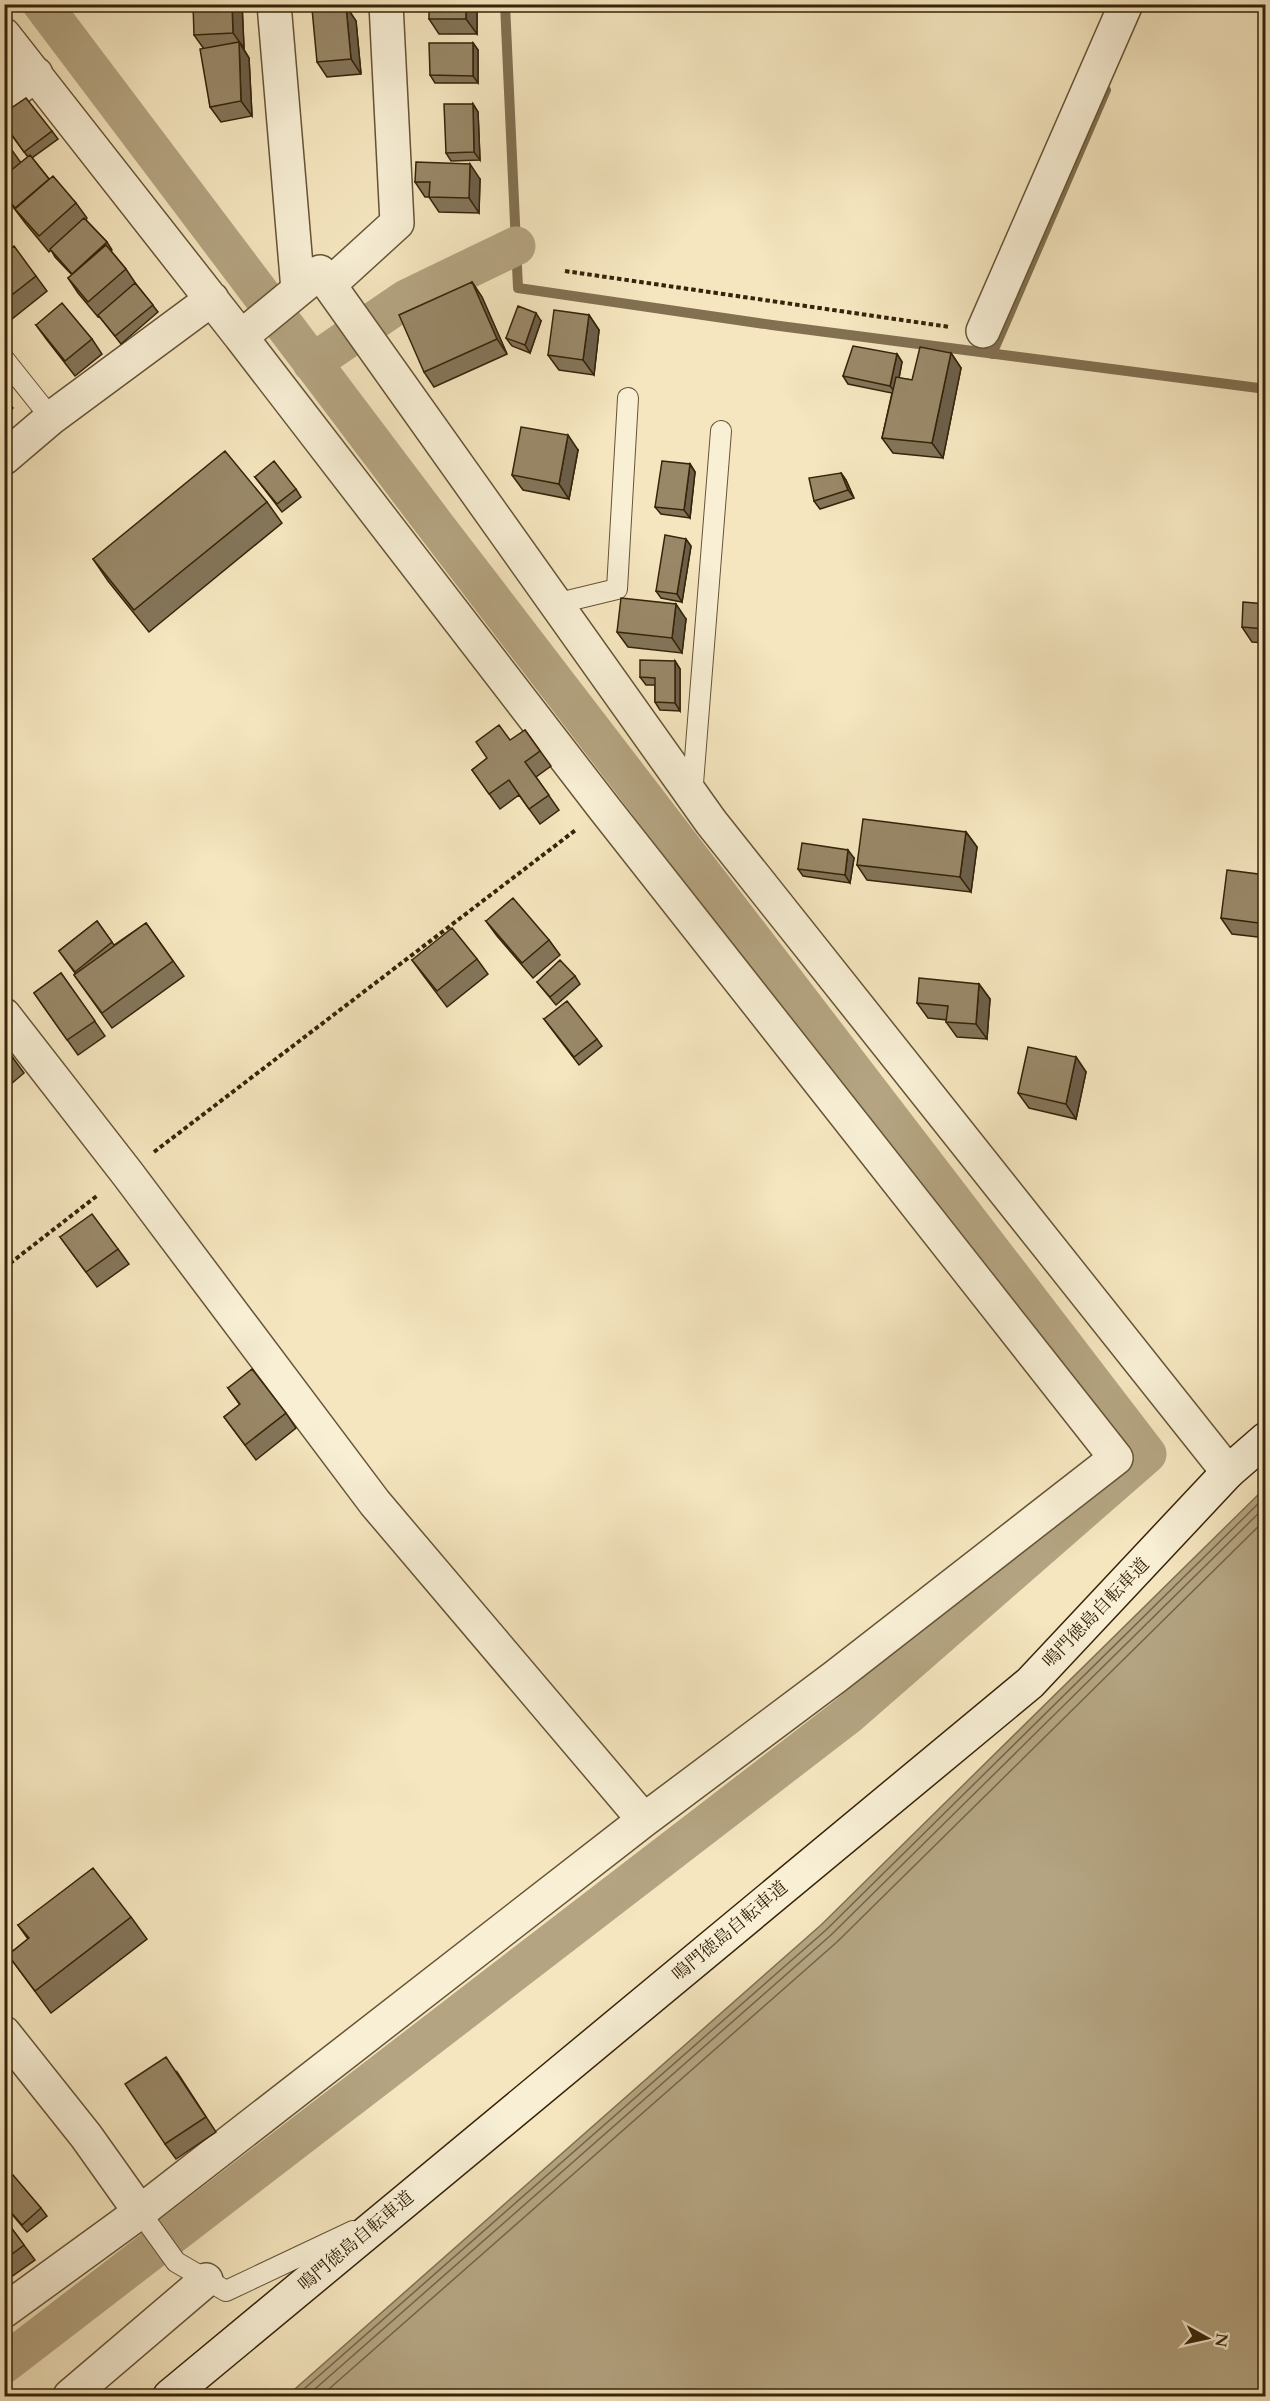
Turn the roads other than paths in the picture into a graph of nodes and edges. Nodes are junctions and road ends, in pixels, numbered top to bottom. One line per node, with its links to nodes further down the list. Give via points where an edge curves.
1 (274, 4): 7 (street)
2 (386, 4): 7 (street, via 397,223)
3 (1126, 4): 9 (street)
4 (4, 35): 5 (street)
5 (36, 74): 6 (street); 8 (street)
6 (4, 99)
7 (313, 288): 10 (street); 16 (street)
8 (212, 299): 10 (street); 13 (street)
9 (983, 331)
10 (241, 337): 21 (street, via 604,808 1116,1458)
11 (4, 359): 13 (lane)
12 (628, 398): 16 (lane, via 617,589)
13 (51, 418): 15 (street)
14 (721, 431): 17 (lane)
15 (4, 458)
16 (555, 604): 17 (street)
17 (692, 796): 20 (street)
18 (4, 1015): 21 (street, via 375,1503)
19 (1266, 1439): 20 (street, 鳴門徳島自転車道)
20 (1228, 1472): 24 (street, 鳴門徳島自転車道, via 1030,1683)
21 (644, 1820): 23 (street)
22 (4, 2033): 23 (street)
23 (140, 2212): 25 (lane, via 176,2262); 26 (street)
24 (386, 2216): 25 (lane, via 226,2291); 28 (street, 鳴門徳島自転車道)
25 (206, 2280): 27 (street)
26 (4, 2312)
27 (70, 2397)
28 (170, 2397)

